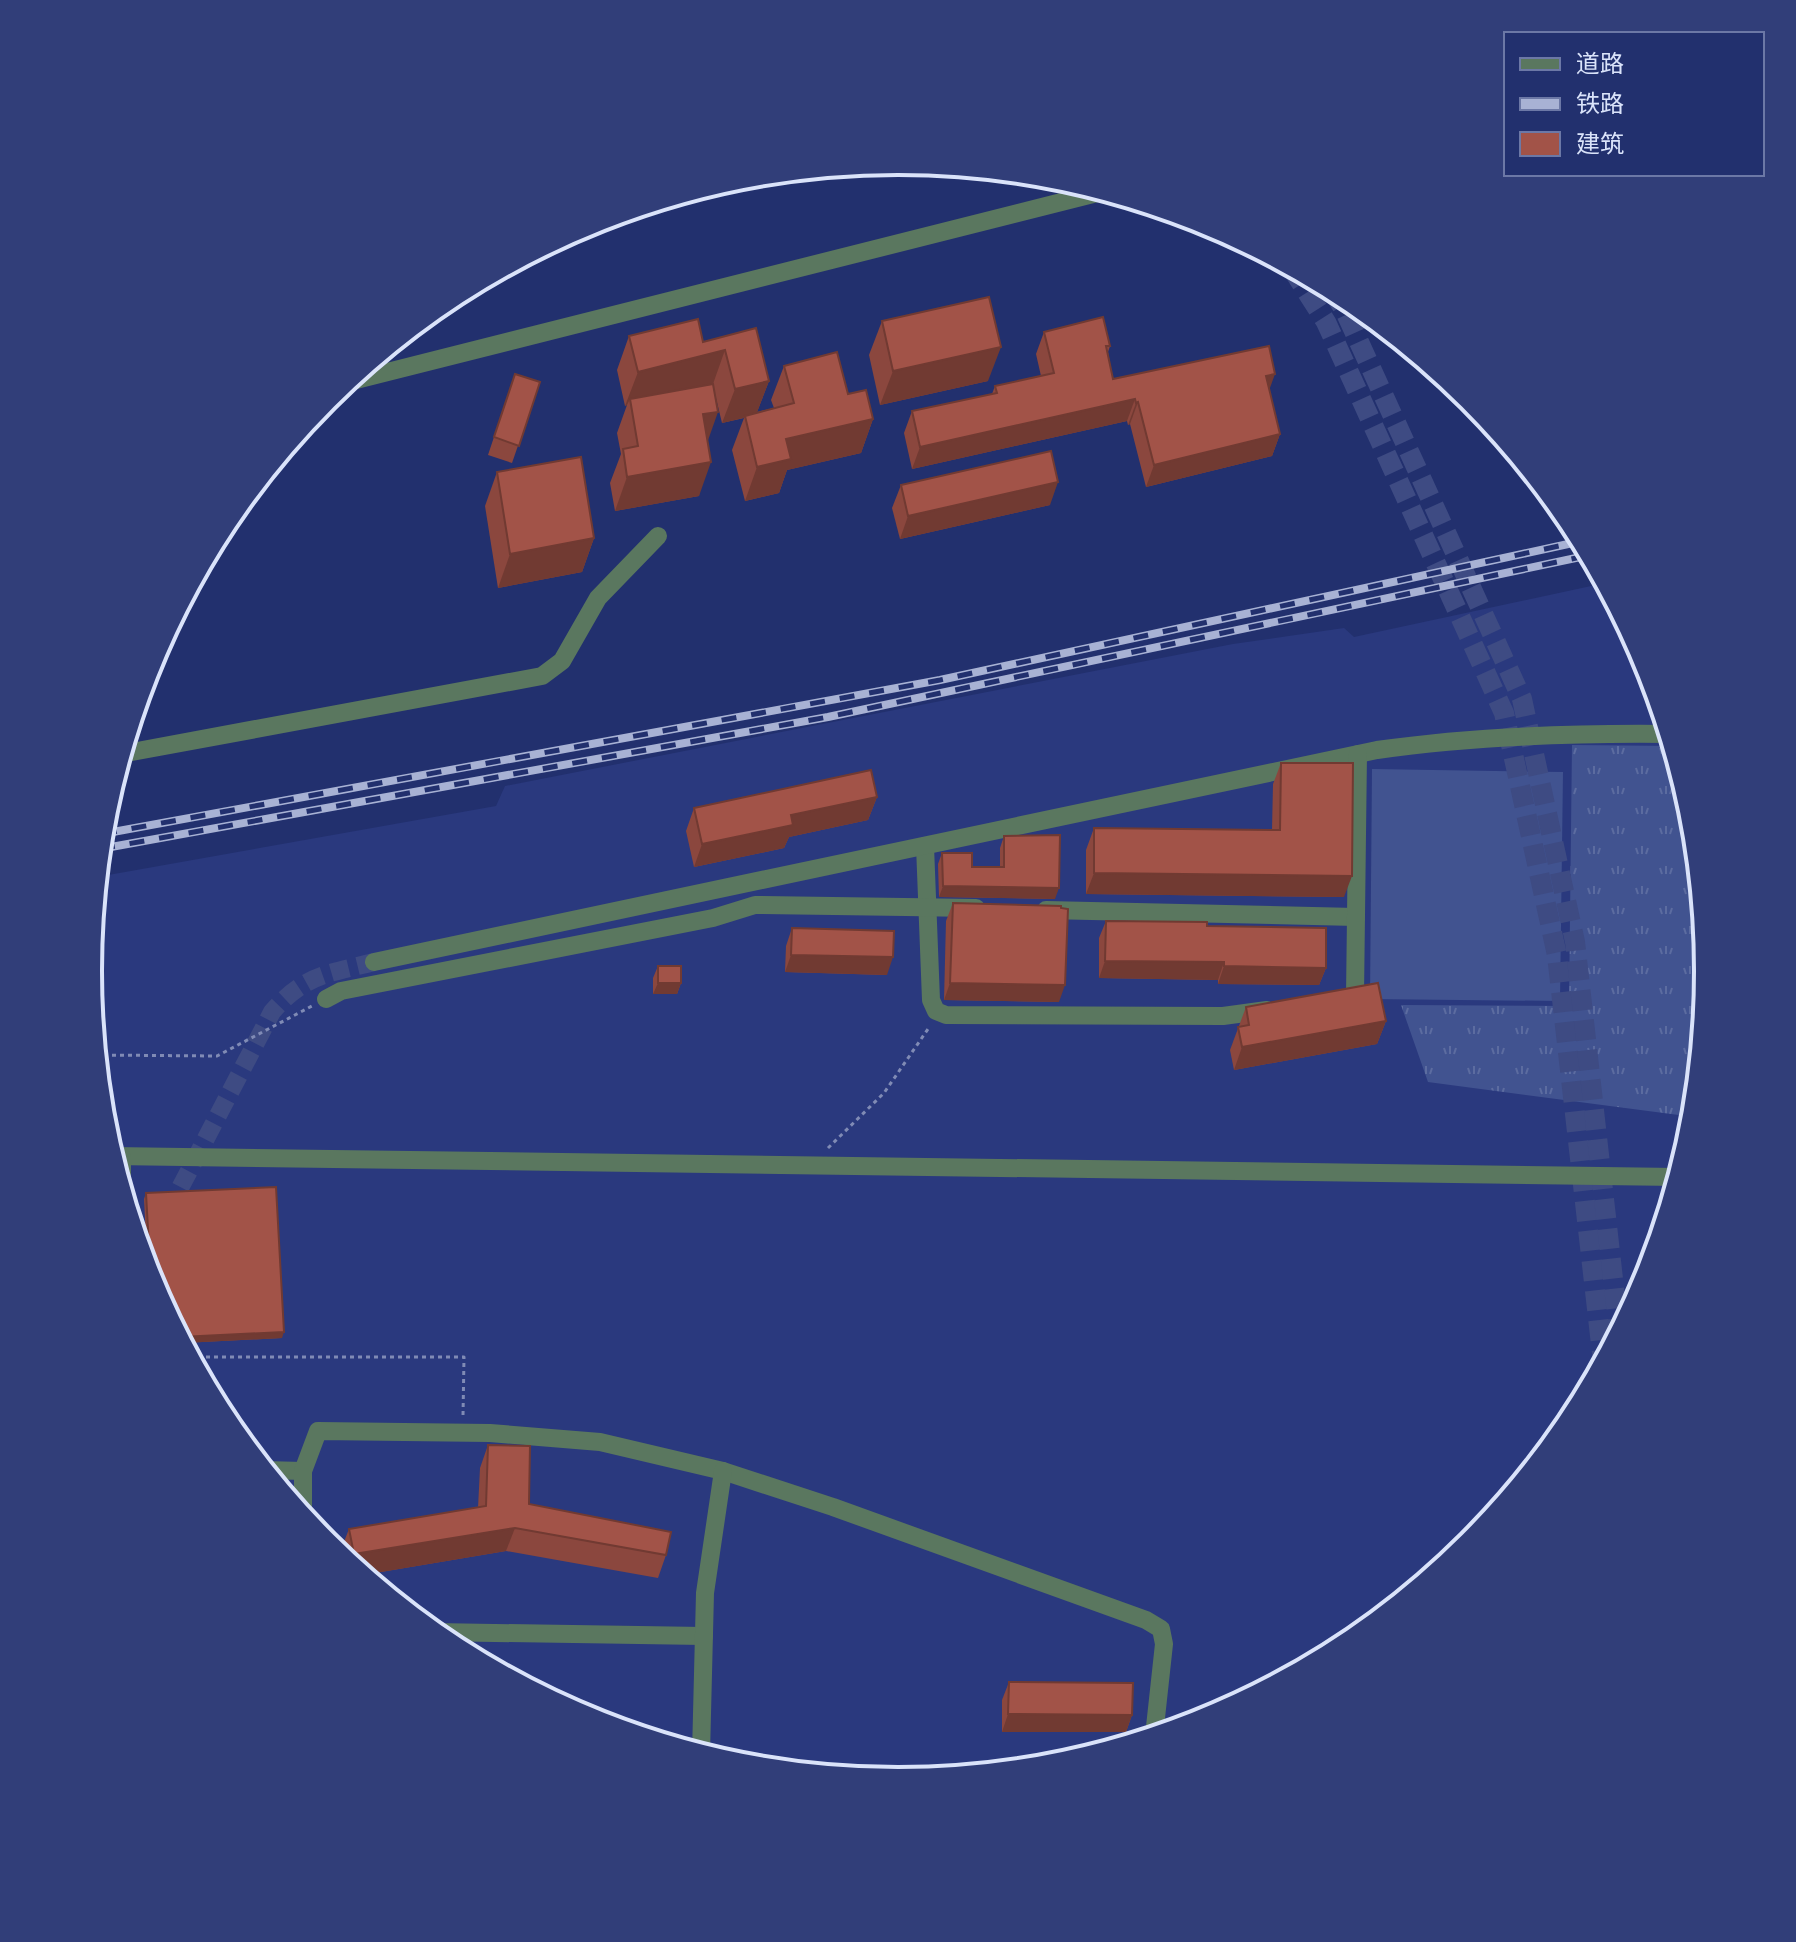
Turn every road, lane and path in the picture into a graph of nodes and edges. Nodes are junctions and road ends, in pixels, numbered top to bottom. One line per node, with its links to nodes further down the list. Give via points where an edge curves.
1 (1082, 197): 2 (street)
2 (369, 377)
3 (658, 536): 5 (street, via 598,598 562,661 542,676)
4 (1658, 734): 6 (street, via 1450,740)
5 (133, 752)
6 (1358, 754): 7 (street); 13 (street)
7 (925, 846): 8 (street); 10 (street)
8 (750, 883): 9 (street); 14 (street)
9 (755, 905): 10 (street); 15 (street, via 713,918 341,991)
10 (929, 907): 11 (street); 18 (street, via 931,1000)
11 (992, 909)
12 (1024, 909): 13 (street)
13 (1356, 917): 16 (street, via 1355,996)
14 (374, 962)
15 (326, 999): 19 (path, via 217,1056)
16 (1326, 1001)
17 (1282, 1007): 18 (street, via 1223,1016)
18 (936, 1011): 21 (path, via 884,1093)
19 (107, 1055)
20 (124, 1156): 21 (street)
21 (813, 1166): 22 (street)
22 (1667, 1177)
23 (202, 1357): 24 (path, via 464,1357)
24 (463, 1433): 26 (street, via 318,1431); 27 (street, via 600,1442)
25 (278, 1470): 26 (street)
26 (303, 1471): 28 (street)
27 (723, 1471): 30 (street); 31 (street, via 1146,1620 1161,1629 1164,1644)
28 (303, 1499)
29 (455, 1632): 30 (street)
30 (704, 1636): 32 (street)
31 (1155, 1725)
32 (701, 1742)

